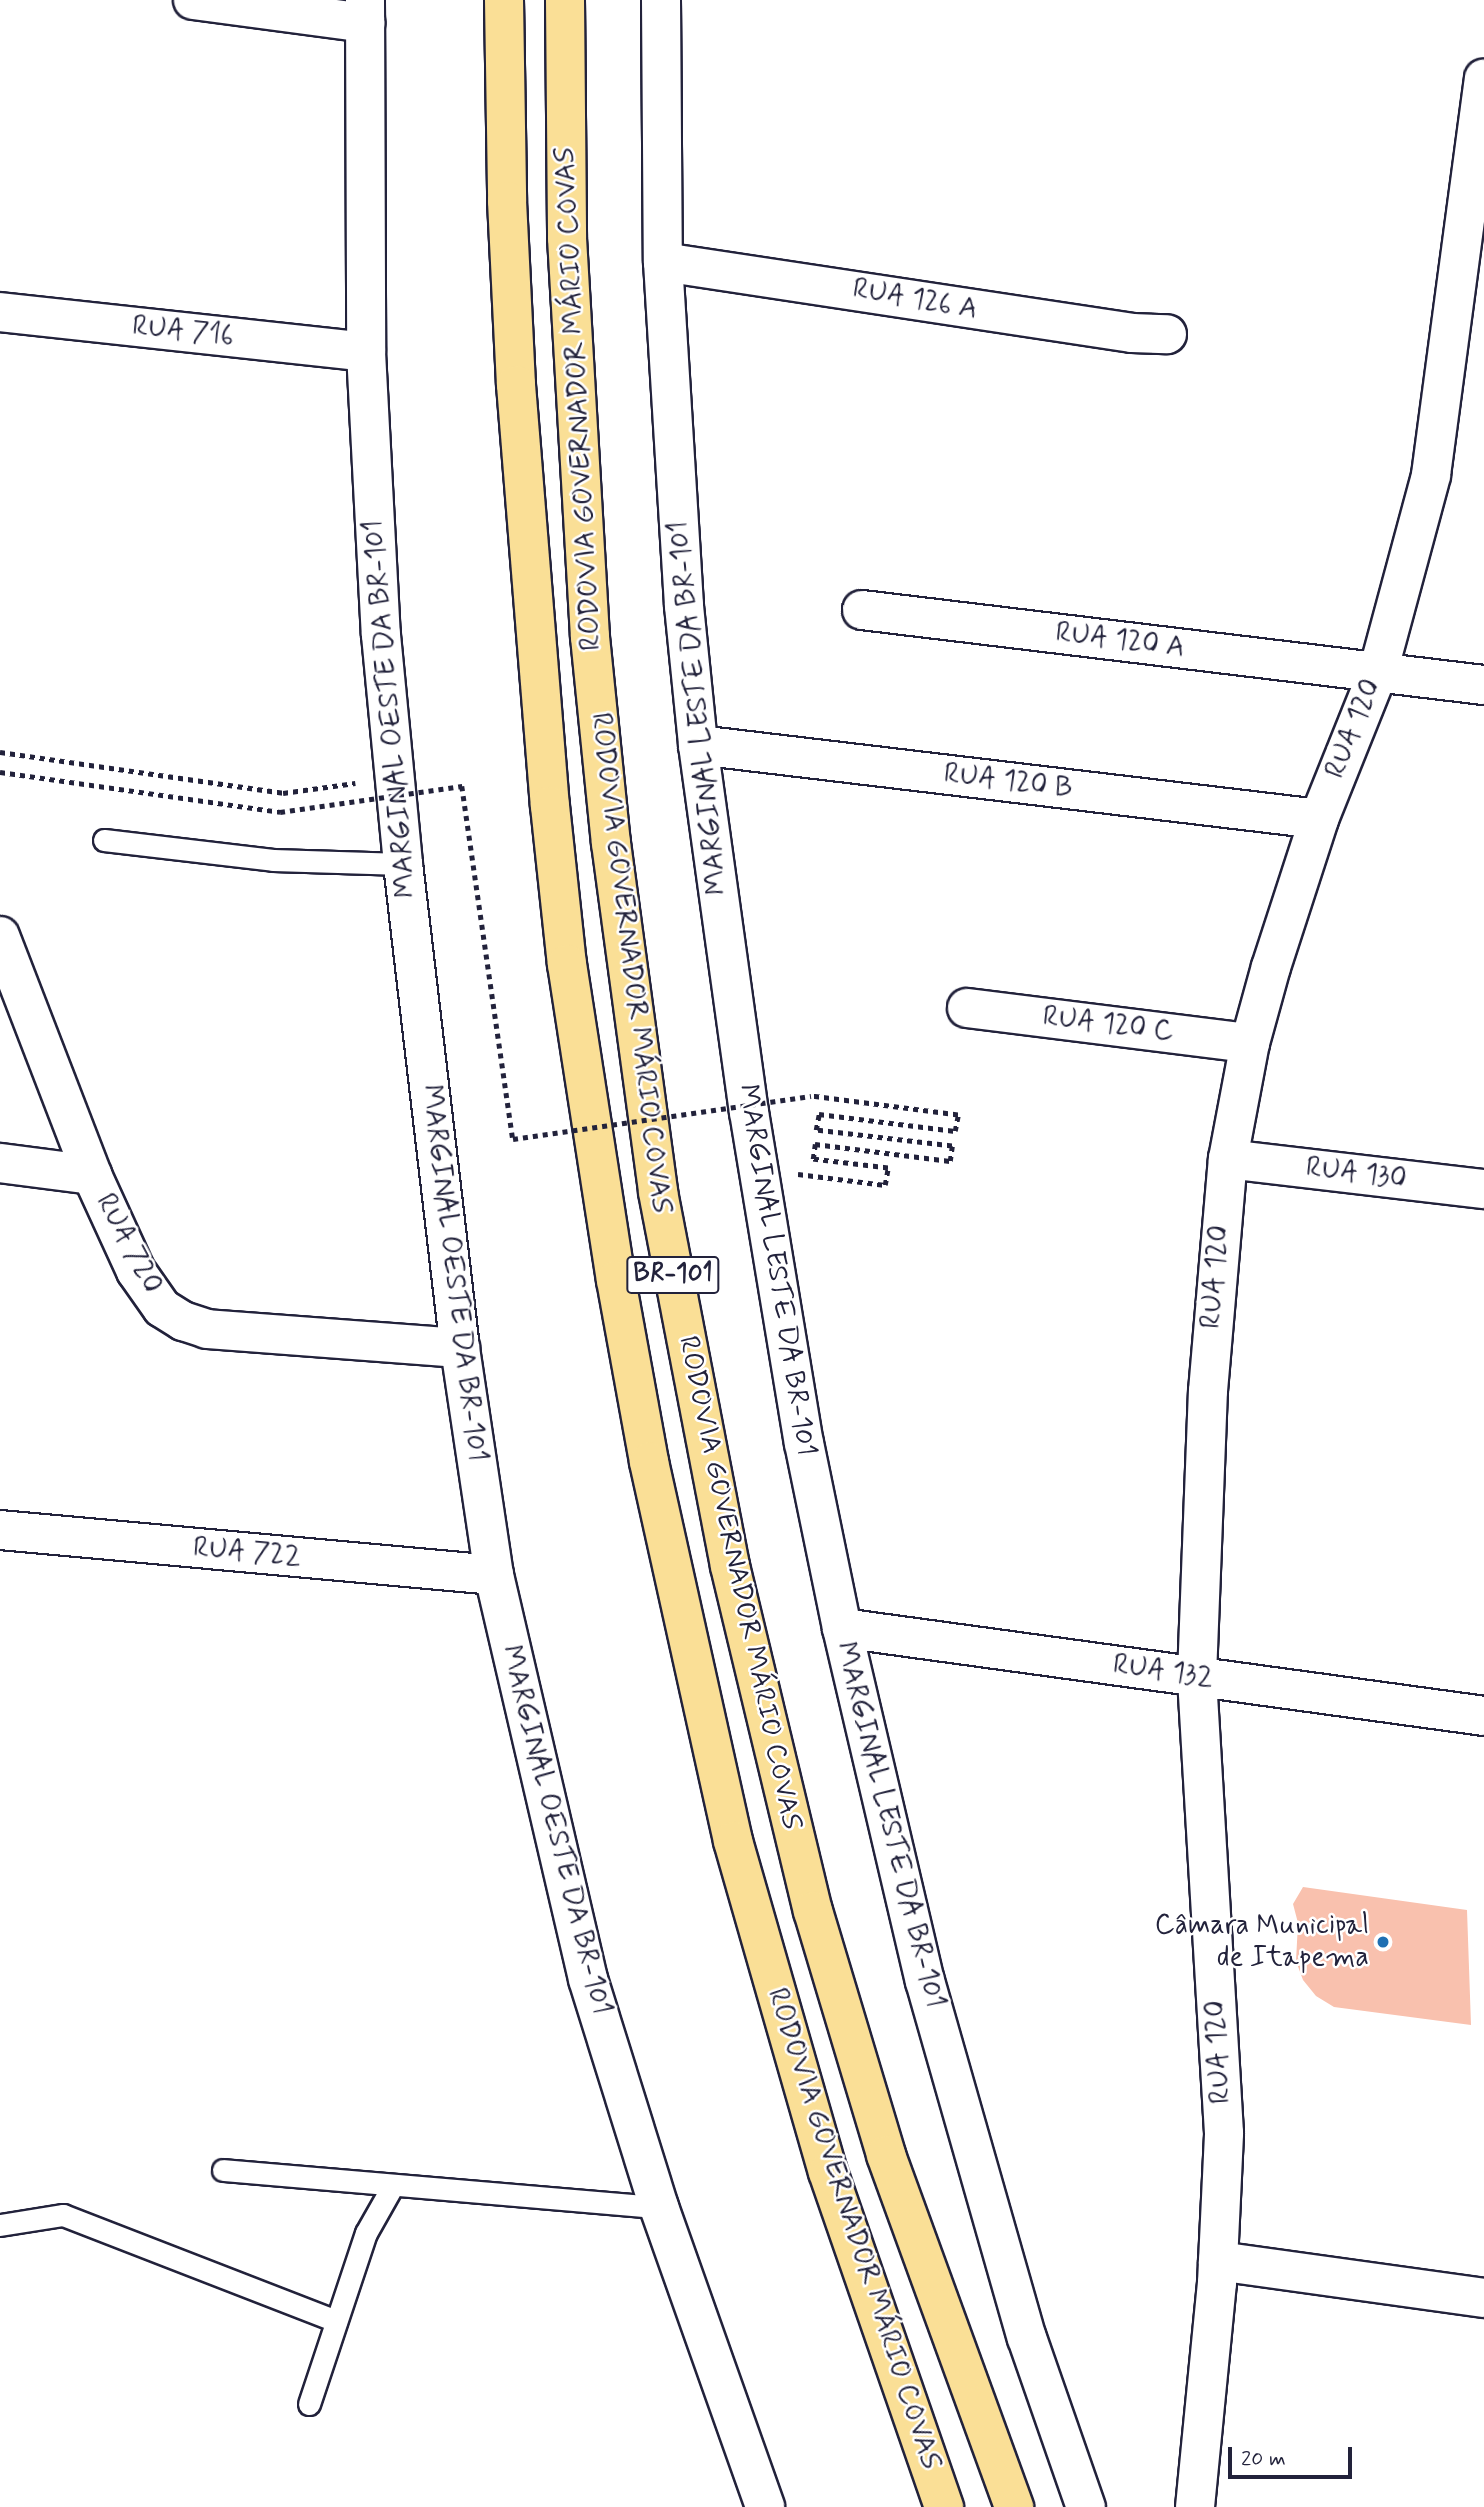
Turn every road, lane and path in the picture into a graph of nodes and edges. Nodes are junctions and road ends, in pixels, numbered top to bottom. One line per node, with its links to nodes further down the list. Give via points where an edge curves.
1 (194, 0): 5 (street)
2 (504, 0): 43 (highway, RODOVIA GOVERNADOR MÁRIO COVAS / BR-101, via 516,385 549,793 569,976 616,1280 649,1462 733,1841 828,2172)
3 (565, 0): 47 (highway, RODOVIA GOVERNADOR MÁRIO COVAS / BR-101, via 567,238 590,637 613,857 658,1192 730,1566 813,1911 886,2155)
4 (661, 0): 7 (street, MARGINAL LESTE DA BR-101)
5 (365, 11): 10 (street, MARGINAL OESTE DA BR-101)
6 (1484, 79): 12 (street, RUA 120, via 1435,451 1409,568)
7 (663, 262): 9 (street, RUA 126 A, via 1132,333); 14 (street, MARGINAL LESTE DA BR-101, via 684,606)
8 (0, 312): 10 (street, RUA 716)
9 (1167, 334)
10 (366, 352): 17 (street, MARGINAL OESTE DA BR-101, via 381,635)
11 (862, 610): 12 (street, RUA 120 A)
12 (1378, 672): 13 (street, RUA 120 A); 18 (street, RUA 120)
13 (1484, 685)
14 (698, 745): 18 (street, RUA 120 B); 32 (street, MARGINAL LESTE DA BR-101, via 749,1112 804,1443)
15 (0, 752): 17 (path, via 283,793)
16 (0, 772): 26 (path, bridge, via 280,812 462,786 513,1139 811,1096 958,1115 955,1131 819,1114 816,1130 952,1146 950,1161 814,1143 813,1159 888,1168 885,1185)
17 (394, 778): 20 (street, MARGINAL OESTE DA BR-101)
18 (1318, 819): 23 (street, RUA 120)
19 (104, 840): 20 (lane, via 273,860)
20 (403, 864): 29 (street, MARGINAL OESTE DA BR-101)
21 (0, 936): 27 (street, RUA 720)
22 (967, 1008): 23 (street, RUA 120 C)
23 (1250, 1042): 24 (street, RUA 120)
24 (1228, 1159): 28 (street, RUA 130); 33 (street, RUA 120, via 1208,1391)
25 (0, 1163): 27 (street)
26 (784, 1172)
27 (92, 1175): 29 (street, RUA 720, via 150,1295 183,1321 207,1329)
28 (1484, 1189)
29 (460, 1348): 31 (street, MARGINAL OESTE DA BR-101)
30 (0, 1530): 31 (street, RUA 722)
31 (494, 1576): 37 (street, MARGINAL OESTE DA BR-101, via 588,1979)
32 (842, 1628): 33 (street, RUA 132); 48 (street, MARGINAL LESTE DA BR-101, via 963,2120 1027,2339)
33 (1197, 1676): 34 (street, RUA 132); 39 (street, RUA 120, via 1224,2133)
34 (1484, 1716)
35 (223, 2169): 36 (lane)
36 (392, 2187): 37 (lane); 41 (lane, via 366,2233)
37 (659, 2207): 44 (street, MARGINAL OESTE DA BR-101)
38 (0, 2225): 41 (lane, via 63,2215)
39 (1218, 2261): 40 (street); 49 (street, RUA 120)
40 (1484, 2298)
41 (336, 2321): 42 (lane)
42 (309, 2404)
43 (926, 2459): 45 (highway); 46 (highway, RODOVIA GOVERNADOR MÁRIO COVAS / BR-101)
44 (765, 2507)
45 (930, 2507)
46 (944, 2507)
47 (1014, 2507)
48 (1086, 2507)
49 (1195, 2507)

